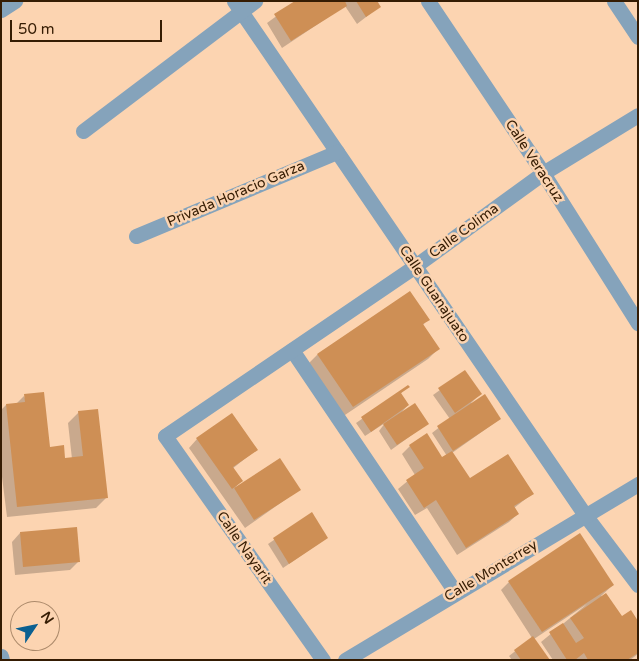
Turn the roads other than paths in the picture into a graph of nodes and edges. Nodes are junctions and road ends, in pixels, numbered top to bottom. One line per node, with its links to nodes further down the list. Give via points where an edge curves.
1 (15, 1): 6 (street)
2 (255, 1): 5 (street)
3 (428, 1): 11 (street, Calle Veracruz)
4 (614, 1): 7 (street)
5 (237, 6): 9 (street); 10 (street, Calle Guanajuato)
6 (1, 10)
7 (638, 37)
8 (638, 115): 11 (street, Calle Colima)
9 (83, 132)
10 (337, 152): 12 (street, Privada Horacio Garza); 13 (street, Calle Guanajuato)
11 (543, 173): 13 (street, Calle Colima); 14 (street, Calle Veracruz)
12 (136, 236)
13 (415, 266): 15 (street, Calle Colima); 18 (street, Calle Guanajuato)
14 (638, 323)
15 (292, 350): 16 (street, Calle Colima); 20 (street)
16 (165, 436): 21 (street, Calle Nayarit)
17 (638, 484): 18 (street, Calle Monterrey)
18 (585, 515): 19 (street, Calle Guanajuato); 20 (street, Calle Monterrey)
19 (638, 585)
20 (455, 592): 22 (street, Calle Monterrey)
21 (324, 660)
22 (345, 660)

